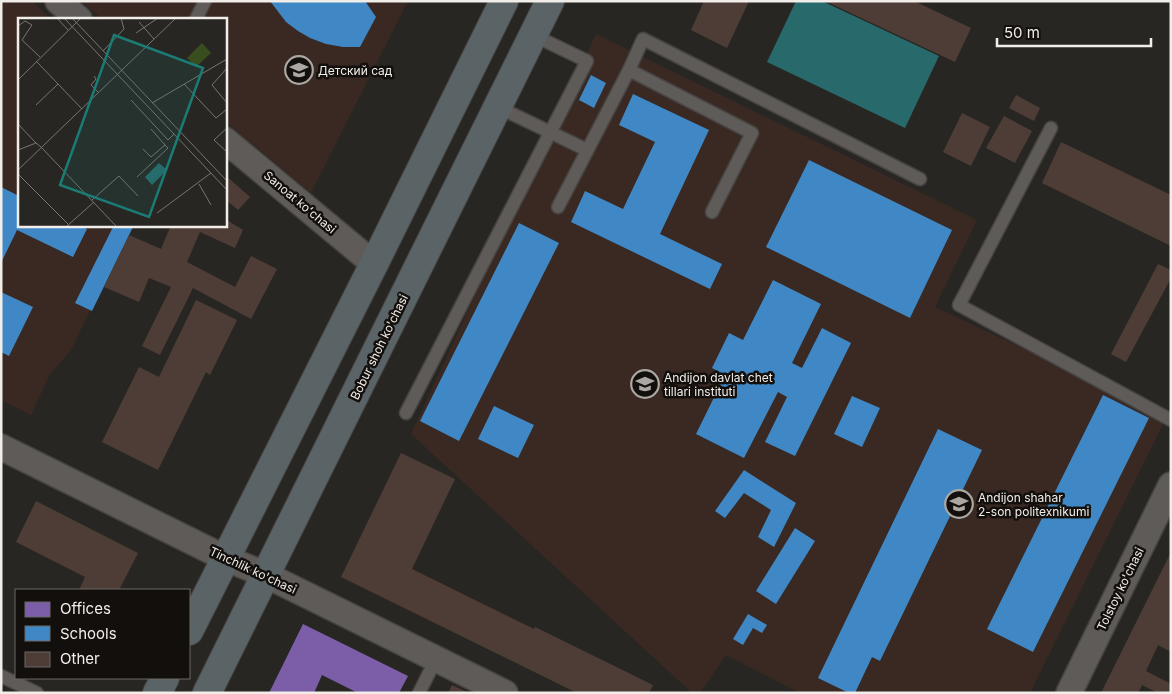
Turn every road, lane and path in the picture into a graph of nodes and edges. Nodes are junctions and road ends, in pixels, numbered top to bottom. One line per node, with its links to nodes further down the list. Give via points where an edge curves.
1 (58, 1): 5 (street)
2 (206, 1): 6 (lane)
3 (504, 1): 17 (main road)
4 (550, 1): 7 (main road, Bobur shoh ko'chasi)
5 (78, 18)
6 (197, 18)
7 (533, 35): 9 (main road, Bobur shoh ko'chasi); 11 (lane, via 586,61)
8 (628, 70): 13 (lane); 14 (lane, via 643,39); 16 (lane, via 752,132)
9 (498, 107): 11 (lane); 23 (main road, Bobur shoh ko'chasi)
10 (1051, 128): 19 (lane, via 959,306)
11 (550, 131): 13 (lane); 18 (lane)
12 (226, 141): 17 (street, Sanoat koʻchasi)
13 (587, 150): 15 (lane)
14 (920, 179)
15 (558, 207)
16 (712, 212)
17 (374, 264): 22 (main road)
18 (406, 414)
19 (1171, 420)
20 (1, 447): 22 (street, Tinchlik ko'chasi)
21 (1171, 485): 33 (street, Tolstoy ko'chasi)
22 (225, 558): 23 (street, Tinchlik ko'chasi); 24 (main road)
23 (266, 575): 25 (street, Tinchlik ko'chasi); 30 (main road, Bobur shoh ko'chasi)
24 (190, 629)
25 (436, 659): 31 (lane); 32 (street, Tinchlik ko'chasi)
26 (1, 676): 28 (lane)
27 (165, 679): 29 (main road)
28 (37, 693)
29 (158, 693)
30 (207, 693)
31 (419, 693)
32 (505, 693)
33 (1069, 693)

